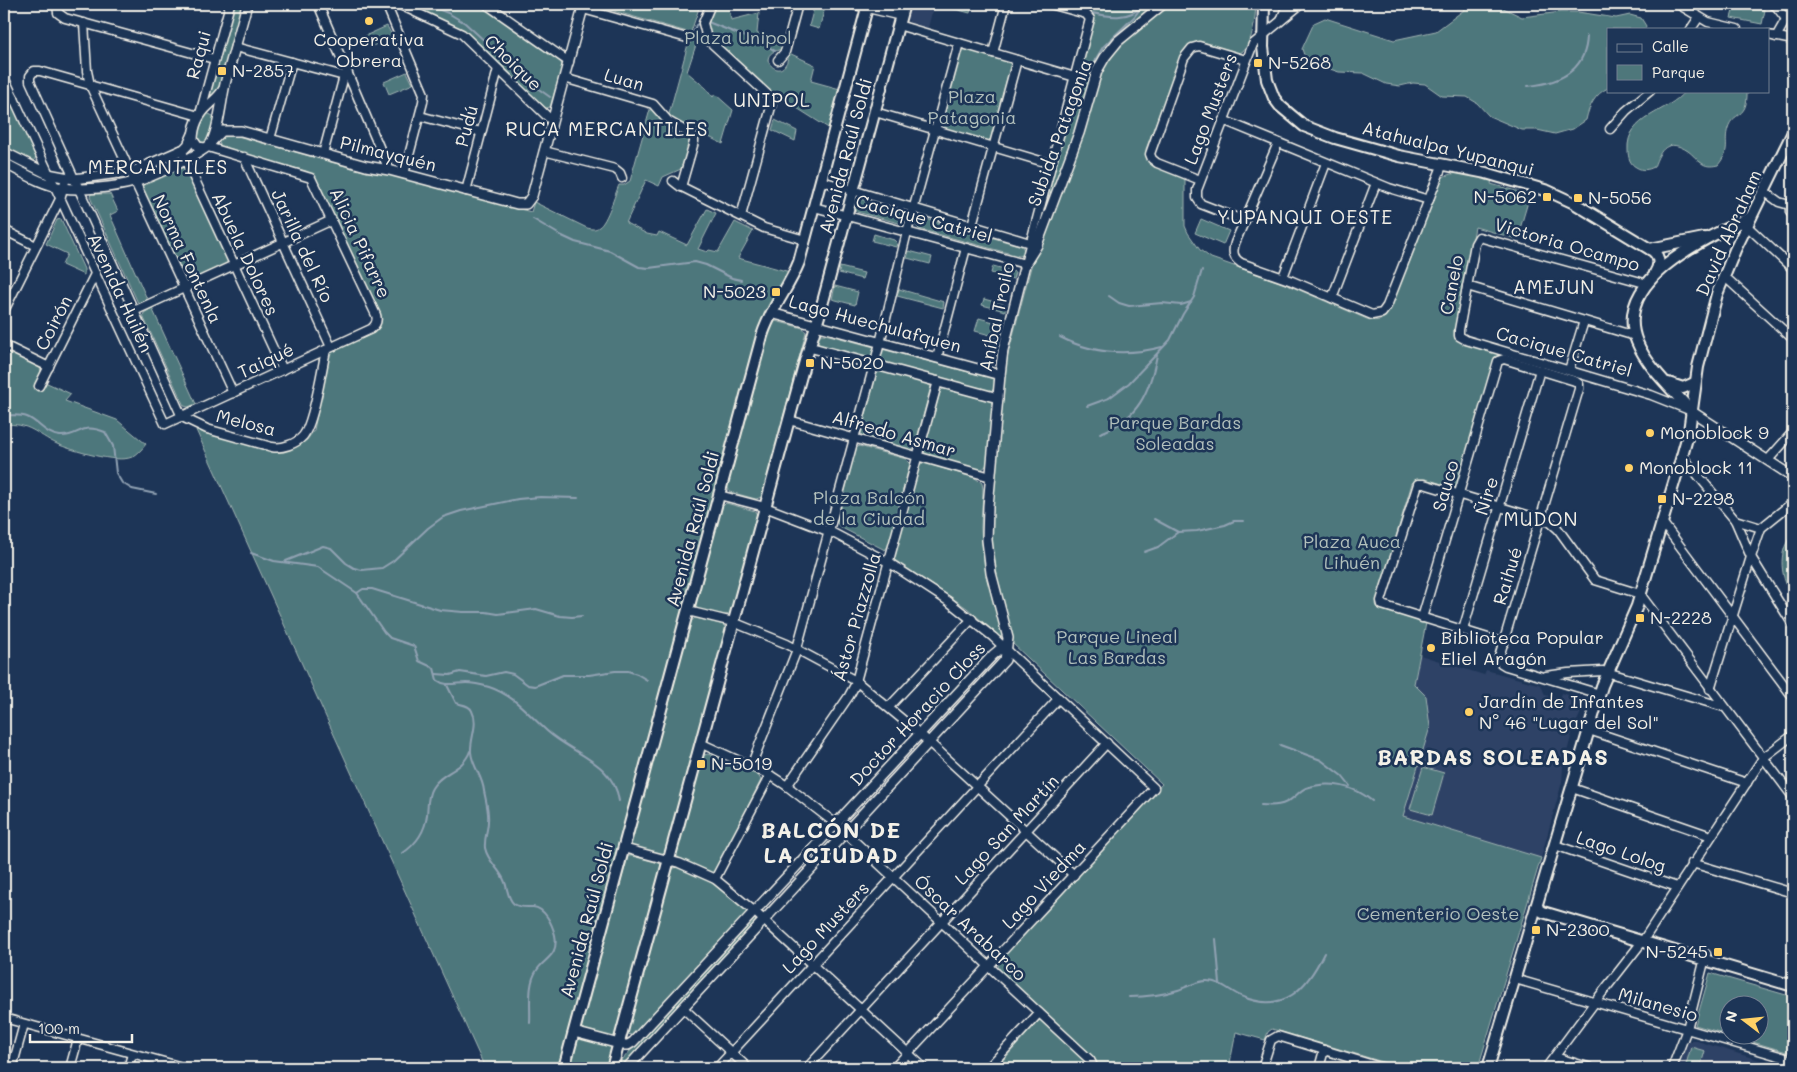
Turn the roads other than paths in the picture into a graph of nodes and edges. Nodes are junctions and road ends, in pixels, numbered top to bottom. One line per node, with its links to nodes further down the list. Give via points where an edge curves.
1 (57, 4): 29 (street, via 62,17)
2 (230, 4): 39 (street, Raqui)
3 (247, 4): 37 (street, Raqui)
4 (318, 4): 46 (street)
5 (386, 4): 57 (street, via 424,94)
6 (398, 4): 45 (street, Choique, via 458,31)
7 (486, 4): 44 (street)
8 (711, 4): 106 (street, via 703,23 708,41 772,100)
9 (798, 4): 40 (street, via 785,52)
10 (851, 4): 22 (street)
11 (904, 4): 28 (main road, Avenida Raúl Soldi)
12 (1006, 4): 38 (street)
13 (1050, 4): 24 (street)
14 (1082, 4): 24 (street)
15 (1163, 4): 121 (street, Subida Patagonia, via 1118,41 1101,64 1075,146 1037,244)
16 (1264, 4): 32 (main road, Atahualpa Yupanqui)
17 (1301, 4): 26 (street, Lago Musters)
18 (1678, 4): 25 (street)
19 (1771, 4): 27 (street)
20 (1286, 5): 26 (street)
21 (584, 6): 34 (street); 44 (street)
22 (868, 6): 28 (street); 89 (main road, Avenida Raúl Soldi)
23 (1793, 7): 27 (street)
24 (1080, 12): 48 (street, Aníbal Troilo, via 1087,14 1090,20)
25 (1699, 17): 30 (street); 31 (street)
26 (1282, 19): 32 (street, Lago Musters)
27 (1786, 19): 33 (street)
28 (899, 20): 36 (street); 55 (main road, Avenida Raúl Soldi)
29 (84, 23): 39 (street); 50 (street, Norma Fontenla)
30 (1692, 28)
31 (1732, 28)
32 (1262, 34): 42 (street, Lago Musters, via 1252,44); 80 (main road, Atahualpa Yupanqui, via 1270,88 1280,106 1296,120 1330,136)
33 (1772, 36): 35 (street)
34 (687, 38)
35 (1793, 40)
36 (959, 43): 38 (street); 62 (street)
37 (235, 47): 43 (street); 51 (street, Raqui)
38 (993, 53): 41 (street)
39 (214, 59): 56 (street, Raqui)
40 (778, 60)
41 (1017, 60): 48 (street); 70 (street)
42 (1246, 60): 58 (street, Lago Musters); 88 (street, via 1196,47 1184,58 1151,148 1151,157 1157,163)
43 (292, 62): 46 (street); 67 (street)
44 (569, 62): 49 (street)
45 (498, 69): 60 (street, Choique); 64 (street, Pudú)
46 (346, 75): 74 (street); 81 (street)
47 (4, 77): 53 (street, Avenida Huilén)
48 (1074, 77): 79 (street, Aníbal Troilo)
49 (564, 78): 60 (street); 93 (street, Luan, via 653,104 668,121 694,137)
50 (90, 85): 56 (street); 82 (street, Norma Fontenla); 86 (street, Avenida Huilén, via 40,71 31,73 30,81)
51 (225, 86): 56 (street, Raqui); 59 (street, Raqui)
52 (1649, 92): 61 (street)
53 (14, 98): 54 (street); 83 (street, Avenida Huilén)
54 (4, 103)
55 (874, 112): 62 (street); 96 (main road, Avenida Raúl Soldi)
56 (201, 114): 59 (street, via 214,112); 66 (street, Raqui)
57 (420, 116): 64 (street); 84 (street)
58 (1223, 120): 68 (street); 88 (street, Lago Musters)
59 (218, 121): 63 (street, Pilmayquén); 69 (street, Raqui)
60 (552, 121): 72 (street)
61 (1610, 129)
62 (935, 130): 70 (street); 103 (street)
63 (241, 131): 67 (street, Pilmayquén); 69 (street, Pilmayquén, via 222,131)
64 (481, 132): 97 (street, Pudú)
65 (1793, 132): 98 (main road, David Abraham)
66 (193, 134): 69 (street, via 196,145); 71 (street, Raqui, via 188,145)
67 (270, 139): 74 (street, Pilmayquén)
68 (1278, 143): 78 (street); 108 (street)
69 (209, 145): 75 (street); 76 (street, Pilmayquén)
70 (993, 147): 79 (street); 110 (street)
71 (181, 150): 76 (street, Abuela Dolores); 82 (street)
72 (544, 151): 85 (street, via 615,169); 97 (street, Pilmayquén, via 532,196 526,204)
73 (4, 152): 83 (street)
74 (323, 154): 81 (street, Pilmayquén)
75 (244, 157): 107 (street, Alicia Pifarre, via 311,178); 116 (street, Jarilla del Río)
76 (185, 160): 90 (street, Pilmayquén); 122 (street, Abuela Dolores)
77 (4, 163): 92 (street, Pilmayquén)
78 (1326, 163): 91 (street); 127 (street)
79 (1051, 164): 117 (street, Aníbal Troilo)
80 (1442, 166): 100 (street); 120 (main road, Atahualpa Yupanqui, via 1501,177 1557,194)
81 (389, 170): 84 (street, Pilmayquén)
82 (130, 172): 86 (street); 90 (street, Norma Fontenla)
83 (48, 174): 86 (street); 92 (street, Avenida Huilén)
84 (404, 174): 97 (street, Pilmayquén)
85 (622, 178)
86 (70, 179): 94 (street); 95 (street, Avenida Huilén)
87 (673, 180): 93 (street)
88 (1200, 180): 108 (street, Lago Musters, via 1196,198 1204,206)
89 (822, 181): 96 (street, Cacique Catriel); 102 (main road, Avenida Raúl Soldi)
90 (135, 182): 95 (street, Pilmayquén); 130 (street, Norma Fontenla)
91 (1376, 183): 100 (street); 132 (street)
92 (54, 186): 94 (street, Pilmayquén); 99 (street, Avenida Huilén)
93 (681, 187): 106 (street)
94 (64, 188): 95 (street, Pilmayquén); 99 (street)
95 (79, 189): 134 (street, Avenida Huilén)
96 (853, 190): 103 (street, Cacique Catriel); 104 (main road, Avenida Raúl Soldi)
97 (466, 191)
98 (1764, 191): 101 (street); 109 (main road, David Abraham)
99 (60, 199): 118 (street); 125 (street, Avenida Huilén)
100 (1429, 200): 132 (street, via 1387,306 1379,315 1368,314)
101 (1791, 206): 105 (street)
102 (814, 207): 104 (street, Cacique Catriel); 115 (main road, Avenida Raúl Soldi)
103 (914, 208): 110 (street, Cacique Catriel); 112 (street)
104 (846, 215): 112 (street, Cacique Catriel); 138 (main road, Avenida Raúl Soldi)
105 (1793, 215)
106 (742, 216): 115 (street, via 767,230)
107 (332, 220): 116 (street); 137 (street, Alicia Pifarre, via 376,315)
108 (1245, 221): 127 (street, via 1234,247 1235,258)
109 (1749, 222): 113 (main road); 123 (street); 126 (main road, David Abraham)
110 (972, 225): 117 (street, Cacique Catriel)
111 (4, 230): 118 (street)
112 (907, 232): 119 (street, Cacique Catriel); 142 (street)
113 (1710, 236): 120 (main road); 124 (main road)
114 (1478, 238): 128 (street, Victoria Ocampo); 129 (street, Canelo)
115 (805, 240): 135 (main road, Avenida Raúl Soldi, via 792,277)
116 (284, 243): 122 (street); 145 (street, Jarilla del Río)
117 (1030, 243): 121 (street, Aníbal Troilo)
118 (36, 246): 131 (street)
119 (966, 248): 121 (street, Cacique Catriel); 146 (street)
120 (1650, 249): 124 (main road, via 1659,259)
121 (1025, 264): 152 (street, Aníbal Troilo)
122 (234, 265): 130 (street); 149 (street, Abuela Dolores)
123 (1793, 269)
124 (1656, 273): 128 (main road)
125 (95, 274): 148 (street, Coirón); 163 (street, Avenida Huilén)
126 (1724, 276): 141 (street); 155 (main road, David Abraham)
127 (1283, 277): 132 (street)
128 (1648, 284): 139 (main road, via 1634,313)
129 (1467, 286): 136 (street); 140 (street, Canelo)
130 (184, 288): 134 (street); 157 (street, Norma Fontenla)
131 (7, 296): 133 (street)
132 (1332, 298)
133 (4, 311)
134 (134, 312): 161 (street, Avenida Huilén)
135 (772, 313): 138 (street, Lago Huechulafquen); 172 (main road, Avenida Raúl Soldi, via 762,336)
136 (1584, 321): 139 (street); 151 (street)
137 (376, 323): 145 (street, Taiqué, via 371,329)
138 (816, 325): 142 (street, Lago Huechulafquen); 144 (main road, Avenida Raúl Soldi)
139 (1635, 336): 153 (main road, via 1643,354)
140 (1460, 337): 151 (street, Cacique Catriel)
141 (1793, 339)
142 (880, 343): 146 (street, Lago Huechulafquen); 147 (street)
143 (4, 344): 148 (street)
144 (808, 347): 147 (street); 162 (main road, Avenida Raúl Soldi)
145 (329, 348): 149 (street, Taiqué); 161 (street, Melosa, via 310,422 305,434 295,442 272,448 207,429)
146 (937, 358): 152 (street, Lago Huechulafquen)
147 (874, 365): 154 (street); 165 (street)
148 (48, 367): 156 (street, Coirón)
149 (283, 370): 157 (street, Taiqué)
150 (1540, 370): 171 (street, Sauco, via 1504,359 1498,362); 174 (street, Ñire); 176 (street, Raihué, via 1579,384)
151 (1569, 370): 158 (street, Cacique Catriel)
152 (1000, 375): 159 (street, Aníbal Troilo)
153 (1665, 380): 155 (main road, via 1683,388); 158 (street, via 1663,395); 160 (main road)
154 (938, 381): 159 (street); 166 (street, Ástor Piazzolla)
155 (1694, 383): 160 (main road, David Abraham)
156 (39, 386)
157 (233, 393): 161 (street, Taiqué)
158 (1658, 397): 160 (street, Cacique Catriel)
159 (998, 398): 169 (street, Aníbal Troilo)
160 (1691, 411): 167 (main road, David Abraham); 168 (street, Cacique Catriel)
161 (182, 416): 163 (street, Taiqué)
162 (789, 420): 165 (street, Alfredo Asmar); 175 (main road, Avenida Raúl Soldi)
163 (165, 424)
164 (1793, 432): 168 (street)
165 (854, 438): 166 (street, Alfredo Asmar); 180 (street)
166 (917, 456): 169 (street, Alfredo Asmar); 182 (street, Ástor Piazzolla)
167 (1682, 456): 177 (street); 178 (main road, David Abraham)
168 (1768, 460): 170 (street, Cacique Catriel)
169 (991, 477): 193 (street, Aníbal Troilo, via 988,557 1008,638)
170 (1793, 477)
171 (1459, 494): 174 (street); 186 (street, Sauco); 186 (street, via 1418,484 1381,601 1382,605)
172 (719, 495): 175 (street); 184 (main road, Avenida Raúl Soldi)
173 (1793, 502): 179 (street)
174 (1500, 506): 176 (street); 190 (street, Ñire)
175 (765, 507): 180 (street); 188 (main road, Avenida Raúl Soldi)
176 (1540, 519): 183 (street, via 1558,529 1595,580); 191 (street, Raihué)
177 (1735, 520): 179 (street); 181 (street)
178 (1662, 522): 183 (main road, David Abraham); 185 (street)
179 (1761, 528): 181 (street)
180 (829, 531): 182 (street); 192 (street)
181 (1750, 557): 185 (street); 189 (street)
182 (888, 562): 187 (street); 196 (street, Ástor Piazzolla)
183 (1640, 594): 194 (main road, David Abraham); 197 (street)
184 (688, 611): 188 (street); 222 (main road, Avenida Raúl Soldi)
185 (1732, 617): 197 (street); 199 (street)
186 (1422, 618): 190 (street)
187 (972, 619): 193 (street); 202 (street)
188 (733, 622): 192 (street); 207 (main road, Avenida Raúl Soldi)
189 (1793, 625)
190 (1463, 630): 191 (street)
191 (1504, 643): 195 (street, Raihué, via 1501,663)
192 (797, 649): 196 (street); 210 (street)
193 (1006, 649): 200 (street); 204 (street, Doctor Horacio Closs, via 993,655); 206 (street, Doctor Horacio Closs, via 1003,663)
194 (1608, 672): 195 (street); 198 (main road, David Abraham); 201 (street)
195 (1544, 677): 198 (street)
196 (856, 681): 202 (street); 213 (street, Ástor Piazzolla)
197 (1710, 689): 201 (street)
198 (1600, 694): 203 (main road, David Abraham)
199 (1793, 697)
200 (1059, 698): 208 (street); 214 (street, Lago Musters)
201 (1724, 706): 209 (street)
202 (889, 707): 204 (street)
203 (1589, 730): 212 (street); 215 (main road, David Abraham)
204 (920, 734): 206 (street); 217 (street, Doctor Horacio Closs)
205 (1793, 735): 209 (street)
206 (929, 742): 214 (street); 219 (street, Doctor Horacio Closs)
207 (700, 743): 210 (street, Óscar Arabarco); 223 (main road, Avenida Raúl Soldi)
208 (1107, 743): 218 (street, Lago San Martín); 225 (street, Lago Viedma, via 1154,788)
209 (1763, 758): 212 (street); 216 (street)
210 (751, 766): 211 (street, Óscar Arabarco)
211 (770, 775): 213 (street, Óscar Arabarco); 227 (street)
212 (1747, 783): 220 (street)
213 (787, 786): 217 (street, Óscar Arabarco)
214 (978, 787): 218 (street); 226 (street, Lago Musters)
215 (1572, 788): 220 (street); 221 (main road, David Abraham)
216 (1793, 797)
217 (836, 824): 219 (street, Óscar Arabarco); 231 (street, Doctor Horacio Closs)
218 (1026, 831): 225 (street); 233 (street, Lago San Martín)
219 (845, 833): 226 (street, Óscar Arabarco); 232 (street, Doctor Horacio Closs)
220 (1711, 836): 224 (street)
221 (1555, 845): 228 (street, Lago Lolog); 230 (main road, David Abraham)
222 (623, 848): 223 (street); 248 (main road, Avenida Raúl Soldi)
223 (668, 860): 227 (street); 250 (main road, Avenida Raúl Soldi)
224 (1692, 864): 228 (street); 229 (street)
225 (1074, 875): 237 (street, Lago Viedma)
226 (893, 878): 233 (street, Óscar Arabarco); 236 (street, Lago Musters)
227 (715, 879): 231 (street)
228 (1677, 887): 234 (street)
229 (1793, 894)
230 (1536, 907): 234 (main road, via 1545,906); 238 (main road, David Abraham)
231 (755, 912): 232 (street); 250 (street, Doctor Horacio Closs, via 633,1042 626,1046)
232 (764, 920): 236 (street); 242 (street, Doctor Horacio Closs)
233 (941, 922): 237 (street, Óscar Arabarco); 243 (street, Lago San Martín)
234 (1643, 939): 235 (main road); 241 (street)
235 (1705, 957): 239 (main road); 240 (main road); 247 (street)
236 (813, 965): 243 (street); 252 (street, Lago Musters)
237 (989, 966): 244 (street, Óscar Arabarco); 253 (street, Lago Viedma)
238 (1515, 979): 241 (street, Milanesio); 276 (main road, David Abraham)
239 (1793, 980)
240 (1793, 986)
241 (1595, 1002): 247 (street, Milanesio); 255 (street)
242 (683, 1008): 252 (street); 265 (street, Doctor Horacio Closs)
243 (861, 1010): 253 (street); 268 (street, Lago San Martín)
244 (1039, 1013): 256 (street, Óscar Arabarco); 271 (street)
245 (4, 1018): 246 (street)
246 (24, 1024): 249 (street); 259 (street)
247 (1687, 1029): 257 (street, Milanesio); 279 (street)
248 (574, 1032): 250 (street); 263 (main road, Avenida Raúl Soldi)
249 (78, 1039): 254 (street); 260 (street)
250 (618, 1044): 264 (main road, Avenida Raúl Soldi)
251 (1324, 1050): 258 (street); 274 (street, via 1281,1037 1273,1038); 275 (street)
252 (731, 1053): 266 (street, Lago Musters); 267 (street)
253 (908, 1053): 269 (street, Lago Viedma); 270 (street)
254 (132, 1054): 261 (street); 262 (street)
255 (1555, 1057): 277 (street); 278 (street)
256 (1090, 1060): 272 (street); 273 (street)
257 (1793, 1060)
258 (1377, 1067)
259 (12, 1068)
260 (70, 1068)
261 (128, 1068)
262 (186, 1068)
263 (564, 1068)
264 (612, 1068)
265 (627, 1068)
266 (717, 1068)
267 (748, 1068)
268 (807, 1068)
269 (894, 1068)
270 (924, 1068)
271 (988, 1068)
272 (1089, 1068)
273 (1094, 1068)
274 (1262, 1068)
275 (1319, 1068)
276 (1488, 1068)
277 (1546, 1068)
278 (1591, 1068)
279 (1672, 1068)

